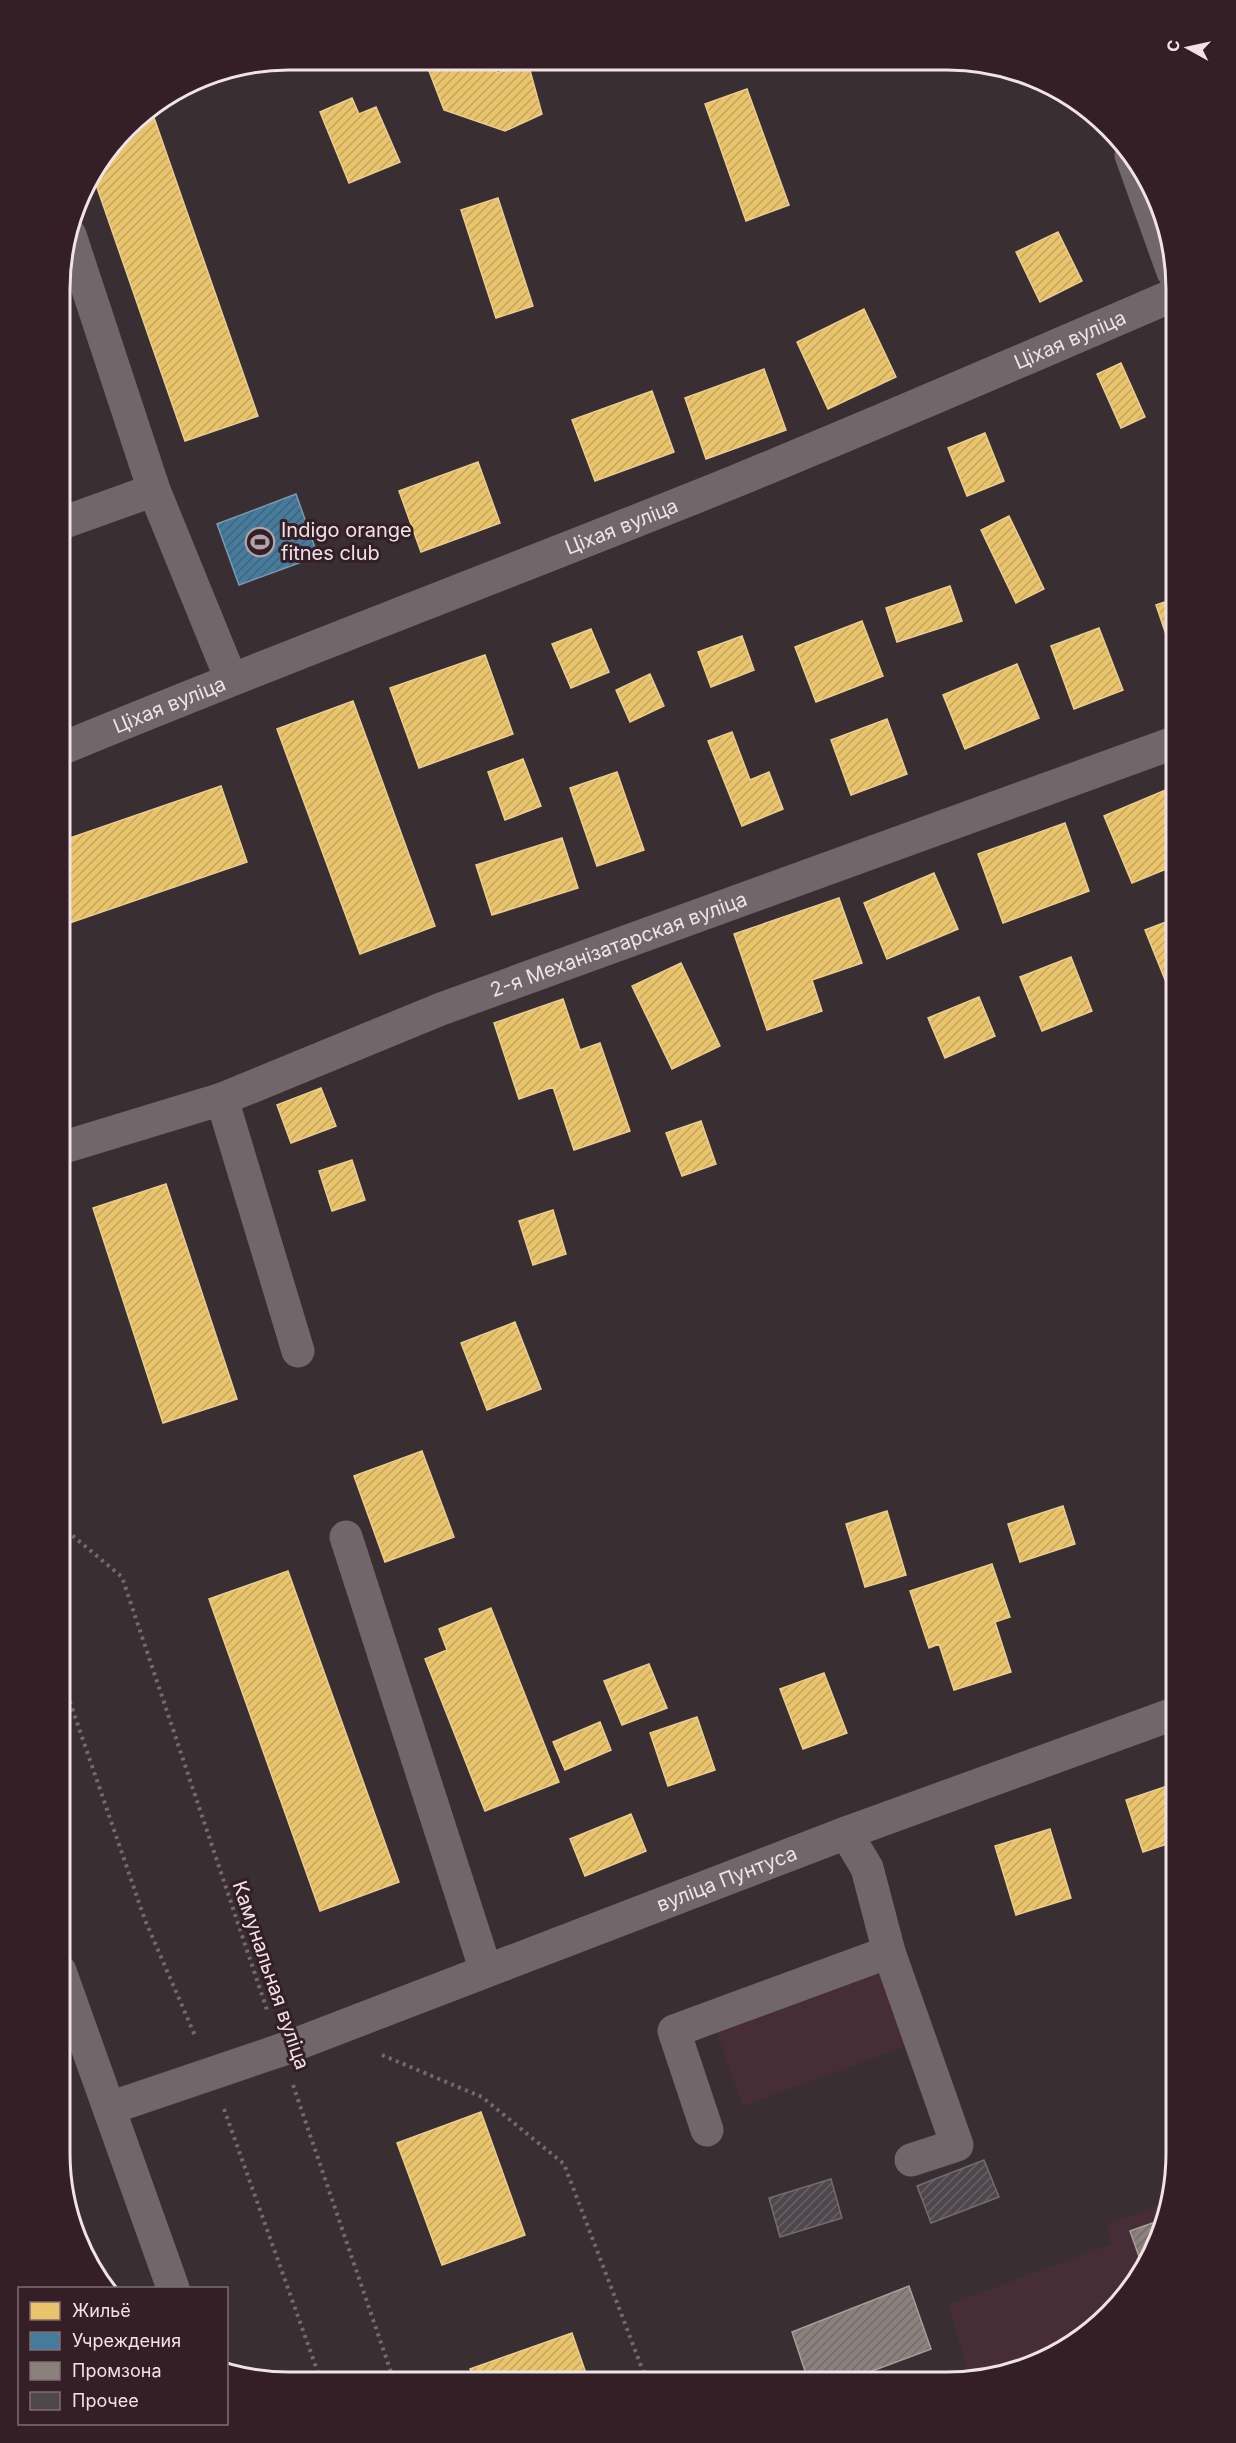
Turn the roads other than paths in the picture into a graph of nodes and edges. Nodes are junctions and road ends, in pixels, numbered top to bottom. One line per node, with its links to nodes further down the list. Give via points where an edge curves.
1 (74, 251): 3 (street)
2 (1166, 298): 5 (street, Ціхая вуліца, via 729,483)
3 (154, 490): 4 (street); 5 (street)
4 (70, 520)
5 (231, 679): 6 (street, Ціхая вуліца)
6 (70, 746)
7 (1166, 746): 8 (street, 2-я Механізатарская вуліца, via 441,1009)
8 (222, 1100): 9 (street, 2-я Механізатарская вуліца); 10 (street)
9 (70, 1145)
10 (298, 1351)
11 (346, 1537): 15 (street)
12 (1166, 1717): 13 (street, вуліца Пунтуса)
13 (846, 1833): 14 (street, via 867,1868); 15 (street, вуліца Пунтуса)
14 (889, 1952): 18 (street, via 674,2031); 19 (street, via 957,2145)
15 (486, 1971): 17 (street, вуліца Пунтуса, via 281,2050)
16 (70, 1998): 17 (street)
17 (110, 2108): 20 (street)
18 (707, 2130)
19 (910, 2160)
20 (172, 2287)

